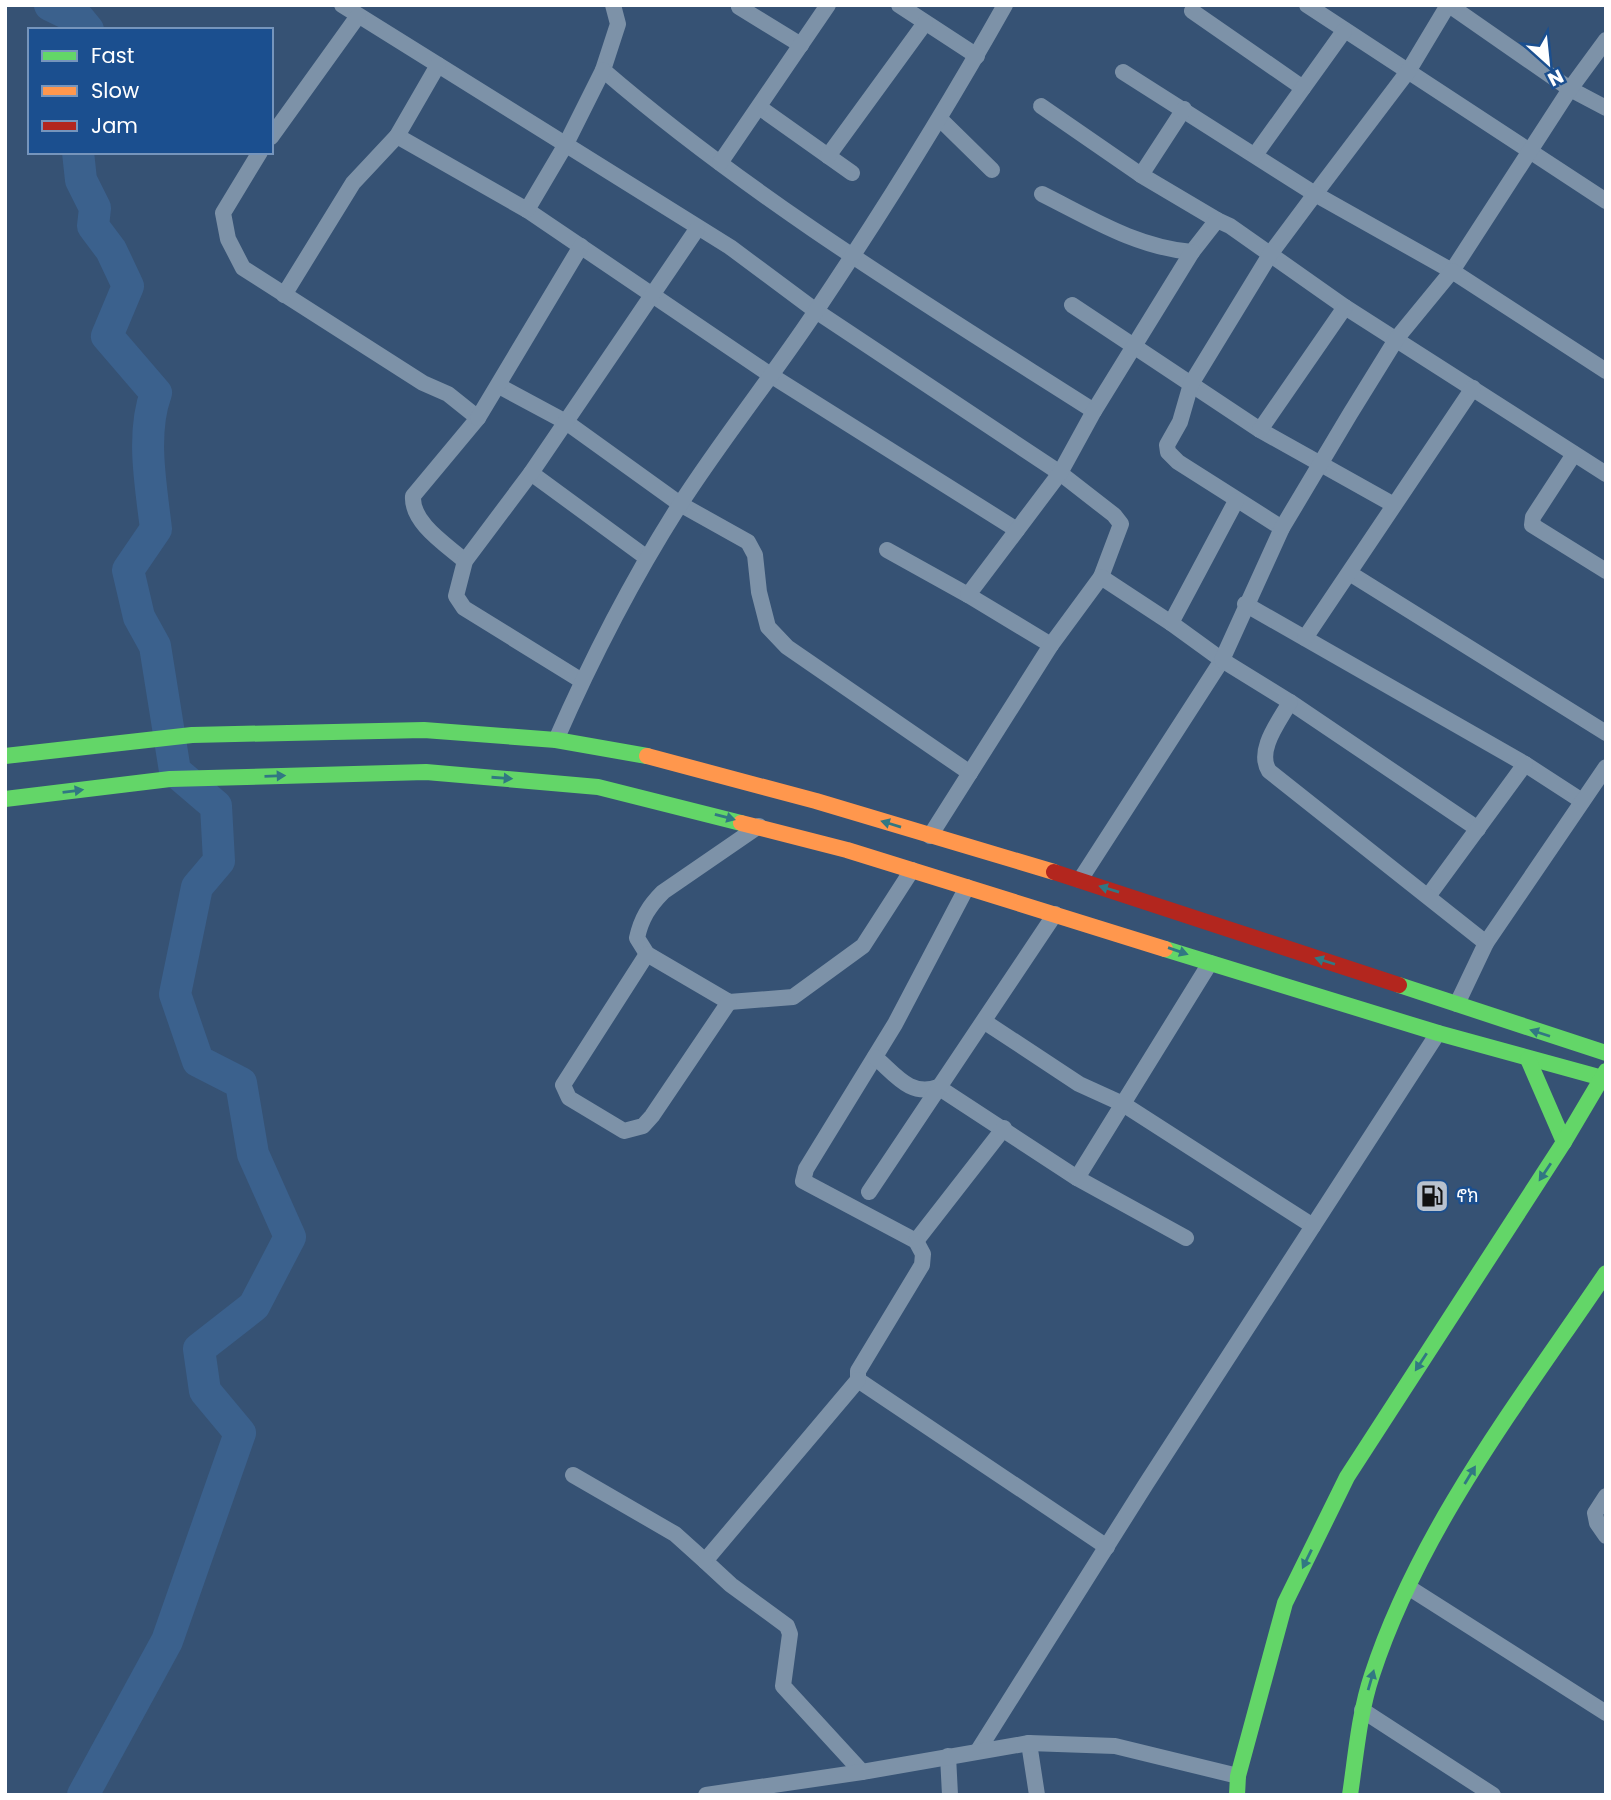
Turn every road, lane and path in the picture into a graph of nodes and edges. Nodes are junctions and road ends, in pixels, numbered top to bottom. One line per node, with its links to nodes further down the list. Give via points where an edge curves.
1 (342, 5): 10 (street)
2 (613, 5): 17 (street, via 618,24)
3 (828, 5): 14 (street)
4 (899, 5): 11 (street)
5 (1005, 5): 15 (street)
6 (1307, 5): 12 (street)
7 (1449, 5): 18 (street); 21 (street)
8 (739, 7): 14 (street)
9 (1192, 11): 20 (street)
10 (358, 16): 16 (street); 27 (street)
11 (925, 23): 15 (street); 33 (street)
12 (1344, 31): 18 (street); 20 (street)
13 (1606, 40): 21 (street)
14 (801, 45): 23 (street)
15 (977, 56): 26 (street)
16 (438, 65): 28 (street); 29 (street)
17 (603, 70): 29 (street); 34 (street)
18 (1409, 70): 30 (street); 39 (street)
19 (1123, 72): 25 (street)
20 (1303, 88): 32 (street)
21 (1570, 89): 24 (street); 30 (street)
22 (1041, 106): 37 (street)
23 (759, 107): 33 (street); 34 (street)
24 (1606, 108)
25 (1184, 109): 32 (street); 37 (street)
26 (941, 120): 35 (street); 47 (street)
27 (273, 134)
28 (397, 136): 41 (street); 49 (street, via 353,183)
29 (566, 144): 41 (street); 43 (street)
30 (1530, 153): 40 (street); 48 (street)
31 (259, 154): 49 (street, via 223,213 228,239 243,268)
32 (1255, 155): 39 (street)
33 (828, 156): 36 (street)
34 (720, 163): 47 (street)
35 (992, 170)
36 (852, 173)
37 (1141, 175): 42 (street)
38 (1042, 194): 45 (street, via 1143,244)
39 (1315, 194): 46 (street); 48 (street)
40 (1606, 201)
41 (527, 210): 44 (street)
42 (1217, 220): 45 (street); 46 (street)
43 (697, 229): 50 (street); 53 (street, via 730,247)
44 (581, 246): 50 (street); 59 (street)
45 (1192, 252): 55 (street)
46 (1271, 253): 52 (street); 58 (street)
47 (853, 256): 53 (street); 61 (street)
48 (1452, 271): 54 (street); 56 (street)
49 (284, 295): 62 (street, via 422,383 448,394)
50 (653, 295): 57 (street); 63 (street)
51 (1072, 305): 55 (street)
52 (1345, 307): 54 (street); 64 (street)
53 (816, 311): 57 (street); 68 (street)
54 (1397, 338): 60 (street); 66 (street)
55 (1133, 348): 58 (street); 61 (street)
56 (1606, 371)
57 (772, 376): 71 (street); 74 (street)
58 (1191, 384): 64 (street); 70 (street, via 1168,452)
59 (499, 386): 62 (street); 63 (street)
60 (1473, 388): 65 (street); 72 (street)
61 (1094, 411): 68 (street)
62 (478, 418): 77 (street, via 412,496 420,520)
63 (566, 422): 67 (street); 71 (street)
64 (1260, 430): 66 (street)
65 (1574, 454): 69 (street); 78 (street, via 1532,525)
66 (1320, 465): 72 (street); 73 (street)
67 (531, 473): 76 (street); 77 (street)
68 (1060, 473): 74 (street); 80 (street, via 1121,524)
69 (1606, 474)
70 (1236, 501): 73 (street); 83 (street)
71 (680, 505): 76 (street); 95 (street, via 748,542 755,555 768,627 787,647)
72 (1394, 505): 79 (street)
73 (1282, 528): 82 (street)
74 (1017, 530): 81 (street)
75 (887, 550): 81 (street)
76 (647, 558): 87 (street)
77 (465, 561): 87 (street, via 456,596 459,603)
78 (1606, 571)
79 (1351, 574): 84 (street); 89 (street)
80 (1101, 577): 83 (street); 85 (street)
81 (968, 595): 85 (street)
82 (1245, 604): 84 (street); 86 (street)
83 (1171, 623): 86 (street)
84 (1305, 638): 93 (street)
85 (1051, 645): 95 (street)
86 (1222, 660): 88 (street); 102 (street)
87 (582, 681): 90 (street)
88 (1290, 702): 99 (street); 105 (street, via 1264,752 1263,762 1269,771)
89 (1606, 733)
90 (556, 740): 91 (main road); 100 (main road, one-way to 90, via 656,758)
91 (425, 751): 92 (main road, via 192,735); 96 (main road, one-way to 91); 98 (main road, one-way to 98)
92 (5, 756)
93 (1524, 764): 97 (street); 99 (street)
94 (1606, 766): 97 (street)
95 (970, 773): 100 (street)
96 (5, 799)
97 (1582, 801): 107 (street)
98 (759, 826): 101 (main road); 108 (street, via 651,904 637,938)
99 (1479, 830): 105 (street)
100 (930, 835): 103 (main road)
101 (912, 870): 104 (main road); 110 (street, via 863,946 810,986 793,997)
102 (1080, 880): 103 (main road); 111 (main road, one-way to 102)
103 (1027, 884): 104 (main road); 106 (main road)
104 (967, 887): 115 (street)
105 (1429, 895): 107 (street)
106 (1055, 914): 109 (main road, one-way to 109); 112 (street)
107 (1486, 943): 111 (street)
108 (647, 954): 110 (street); 110 (street, via 563,1085 569,1097 613,1125 624,1131 643,1126)
109 (1210, 963): 113 (main road); 119 (street)
110 (729, 1002)
111 (1457, 1004): 114 (main road, one-way to 111)
112 (985, 1022): 118 (street); 119 (street, via 1079,1084)
113 (1438, 1033): 116 (main road); 124 (street)
114 (1606, 1053)
115 (875, 1057): 118 (street, via 909,1087 924,1092); 126 (street, via 803,1181)
116 (1528, 1059): 117 (main road); 121 (main road)
117 (1605, 1076): 121 (main road)
118 (938, 1087): 120 (street); 123 (street)
119 (1123, 1104): 122 (street); 124 (street)
120 (1004, 1128): 122 (street); 126 (street)
121 (1564, 1142): 141 (main road, one-way to 141, via 1347,1477 1285,1603)
122 (1077, 1178): 125 (street)
123 (869, 1192)
124 (1313, 1226): 132 (street)
125 (1186, 1238)
126 (916, 1241): 128 (street, via 923,1254 922,1265 858,1371)
127 (1606, 1273): 134 (main road, one-way to 127, via 1470,1475)
128 (858, 1380): 132 (street); 133 (street)
129 (573, 1475): 133 (street, via 675,1534)
130 (1606, 1496): 131 (street, via 1595,1513)
131 (1606, 1536)
132 (1107, 1547): 138 (street)
133 (705, 1561): 140 (street, via 787,1626 783,1686)
134 (1408, 1587): 135 (main road, one-way to 134, via 1386,1634); 136 (street)
135 (1362, 1710): 147 (main road); 148 (street)
136 (1606, 1713)
137 (1030, 1743): 138 (street); 141 (street, via 1115,1746); 145 (street)
138 (979, 1749): 139 (street)
139 (948, 1756): 140 (street); 144 (street)
140 (862, 1772): 142 (street)
141 (1238, 1776): 146 (main road)
142 (804, 1788): 143 (street)
143 (706, 1795)
144 (950, 1795)
145 (1037, 1795)
146 (1237, 1795)
147 (1350, 1795)
148 (1493, 1795)

